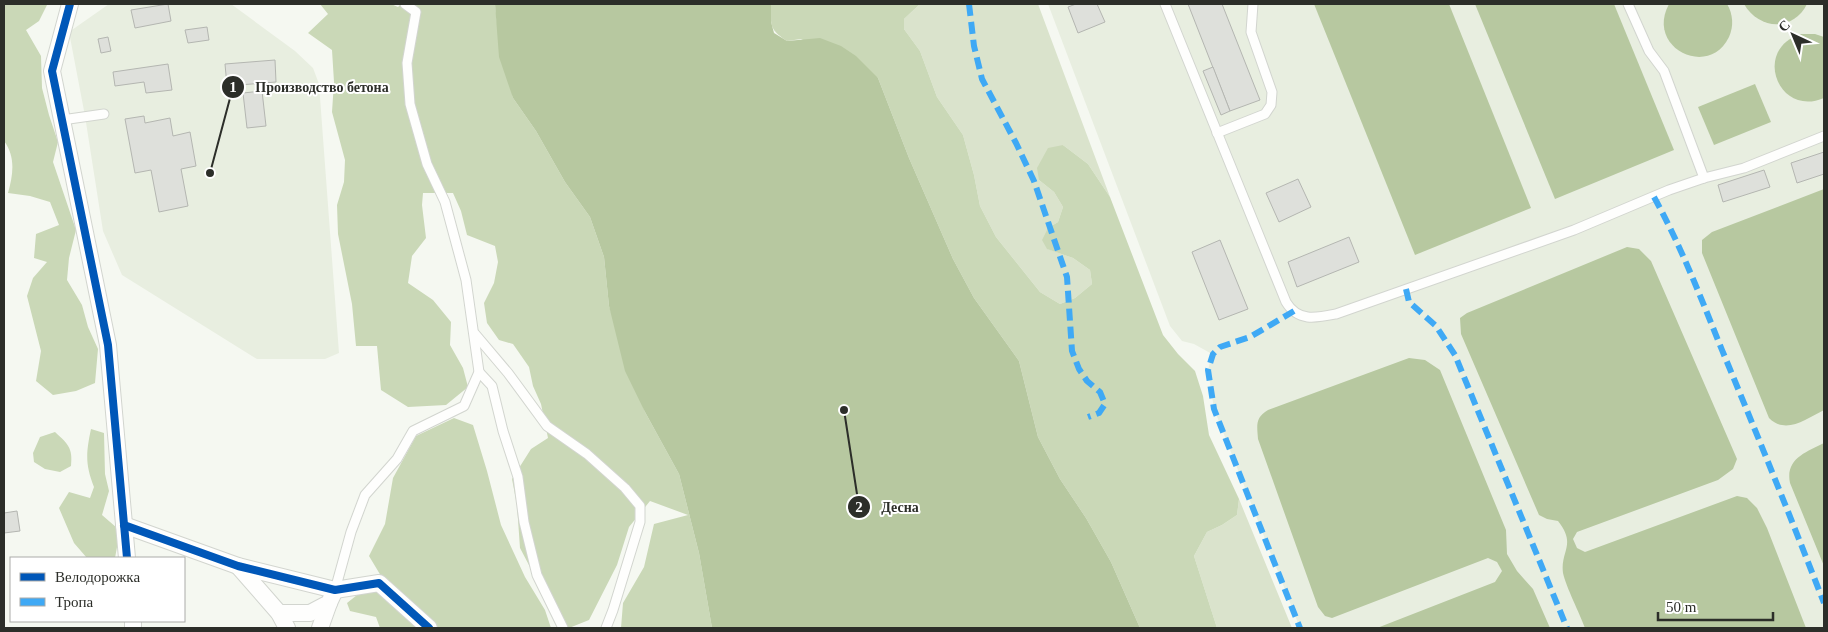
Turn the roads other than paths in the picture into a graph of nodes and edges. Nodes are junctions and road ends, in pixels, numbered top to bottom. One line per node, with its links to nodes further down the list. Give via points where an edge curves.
1 (70, 4): 7 (street, via 52,71)
2 (405, 4): 11 (lane, via 416,12 406,63 410,104 427,164 445,202 466,280)
3 (1165, 4): 8 (lane)
4 (1253, 4): 8 (lane, via 1251,32 1272,92 1271,105 1265,114)
5 (1628, 4): 10 (lane, via 1648,51 1664,71)
6 (104, 114): 7 (lane)
7 (62, 120): 13 (street, via 108,345)
8 (1217, 133): 10 (lane, via 1286,302 1298,316 1310,318 1336,314 1565,234)
9 (1824, 136): 10 (lane, via 1744,168)
10 (1704, 178)
11 (474, 334): 12 (lane); 17 (lane, via 548,426 587,454 640,506 640,522)
12 (479, 372): 16 (lane, via 464,406 413,431 397,459 365,495); 22 (lane, via 492,386 518,476 524,522 537,575)
13 (124, 525): 14 (street); 15 (street)
14 (127, 557)
15 (238, 566): 16 (street); 18 (street)
16 (332, 596): 18 (street, via 310,613); 20 (street); 21 (street, via 379,583)
17 (613, 610): 23 (lane); 24 (lane)
18 (279, 613): 19 (street)
19 (287, 628)
20 (320, 628)
21 (428, 628)
22 (562, 628)
23 (606, 628)
24 (612, 628)

